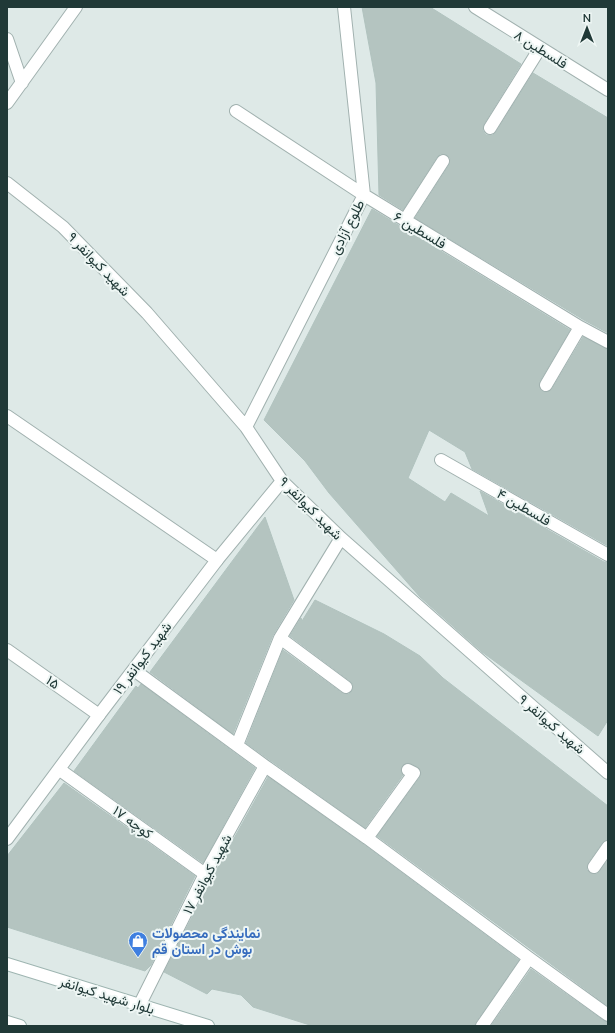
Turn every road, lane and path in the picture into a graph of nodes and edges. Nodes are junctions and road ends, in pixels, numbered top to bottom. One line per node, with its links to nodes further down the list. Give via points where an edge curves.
1 (76, 7): 6 (street)
2 (344, 7): 13 (street, طلوع آزادی)
3 (475, 7): 5 (street, فلسطین ۸)
4 (7, 39): 6 (street)
5 (540, 48): 7 (street, فلسطین ۸); 10 (street)
6 (22, 83): 8 (street)
7 (608, 90)
8 (7, 103)
9 (236, 111): 13 (street, فلسطین ۶)
10 (490, 128)
11 (443, 160): 14 (street)
12 (7, 183): 19 (street, شهید کیوانفر ۹, via 64,227 136,301)
13 (364, 196): 14 (street, فلسطین ۶); 19 (street, طلوع آزادی)
14 (405, 220): 15 (street, فلسطین ۶)
15 (580, 327): 16 (street, فلسطین ۶); 17 (street)
16 (608, 342)
17 (546, 385)
18 (7, 416): 24 (street)
19 (246, 427): 21 (street, شهید کیوانفر ۹)
20 (441, 460): 23 (street, فلسطین ۴)
21 (282, 481): 22 (street, شهید کیوانفر ۹); 24 (street, شهید کیوانفر ۱۹)
22 (341, 538): 25 (street); 34 (street, شهید کیوانفر ۹)
23 (608, 555)
24 (217, 560): 27 (street, شهید کیوانفر ۱۹)
25 (280, 638): 28 (street); 30 (street)
26 (7, 650): 29 (street, ۱۵)
27 (134, 670): 29 (street, شهید کیوانفر ۱۹); 30 (street)
28 (346, 687)
29 (99, 715): 32 (street, شهید کیوانفر ۱۹)
30 (237, 745): 31 (street)
31 (265, 766): 35 (street); 39 (street, شهید کیوانفر ۱۷)
32 (60, 770): 36 (street, شهید کیوانفر ۱۹); 39 (street, کوچه ۱۷)
33 (408, 770): 35 (street, via 414,773)
34 (608, 773)
35 (367, 838): 40 (street)
36 (7, 839)
37 (608, 847): 38 (street)
38 (594, 867)
39 (206, 874): 42 (street, شهید کیوانفر ۱۷)
40 (529, 958): 43 (street); 47 (street)
41 (7, 964): 42 (street, بلوار شهید کیوانفر)
42 (140, 1004): 46 (street, بلوار شهید کیوانفر)
43 (608, 1015)
44 (7, 1022): 45 (street)
45 (20, 1026)
46 (208, 1026)
47 (482, 1026)

